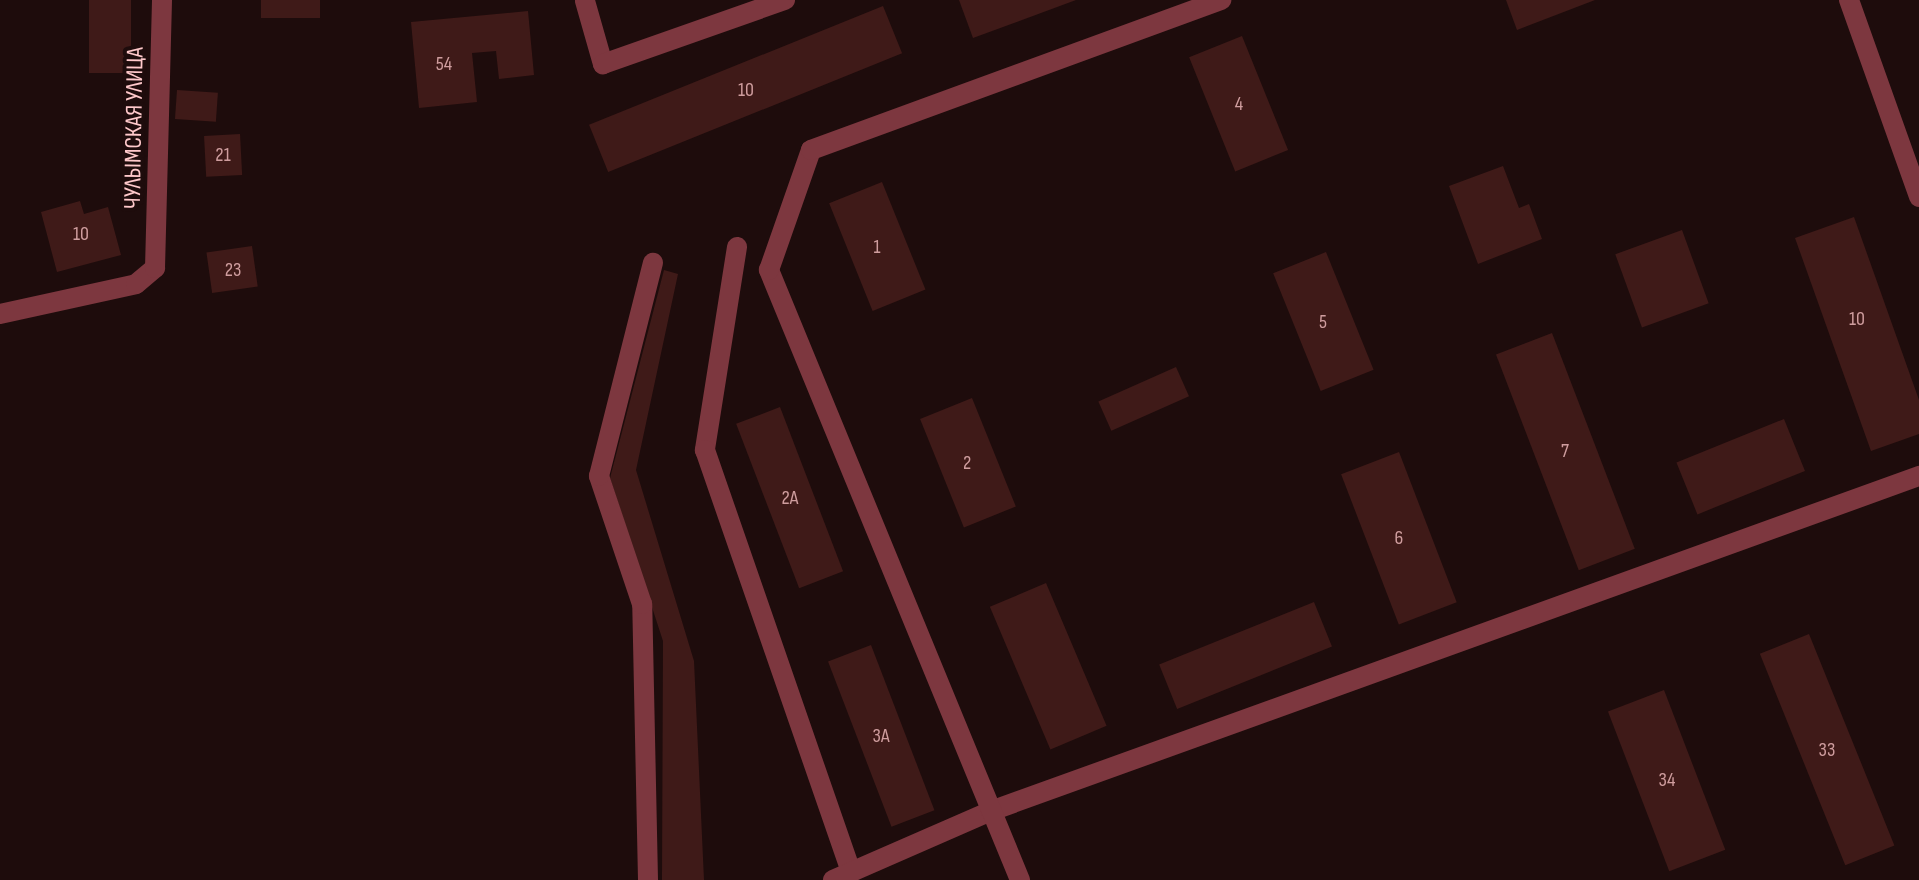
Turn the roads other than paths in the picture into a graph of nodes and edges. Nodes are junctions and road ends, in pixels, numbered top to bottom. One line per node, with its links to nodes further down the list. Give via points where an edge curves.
1 (162, 0): 9 (street, ЧУЛЫМСКАЯ УЛИЦА, via 158,257 136,284)
2 (783, 0): 5 (street, via 603,64)
3 (1221, 0): 11 (street, via 811,150 769,270)
4 (1849, 0): 6 (street)
5 (585, 1)
6 (1919, 197)
7 (737, 247): 12 (street, via 705,450)
8 (653, 263): 13 (street, via 599,476 642,604)
9 (0, 314)
10 (1919, 476): 11 (street)
11 (991, 811): 12 (street); 14 (street)
12 (842, 876)
13 (648, 880)
14 (1020, 880)

